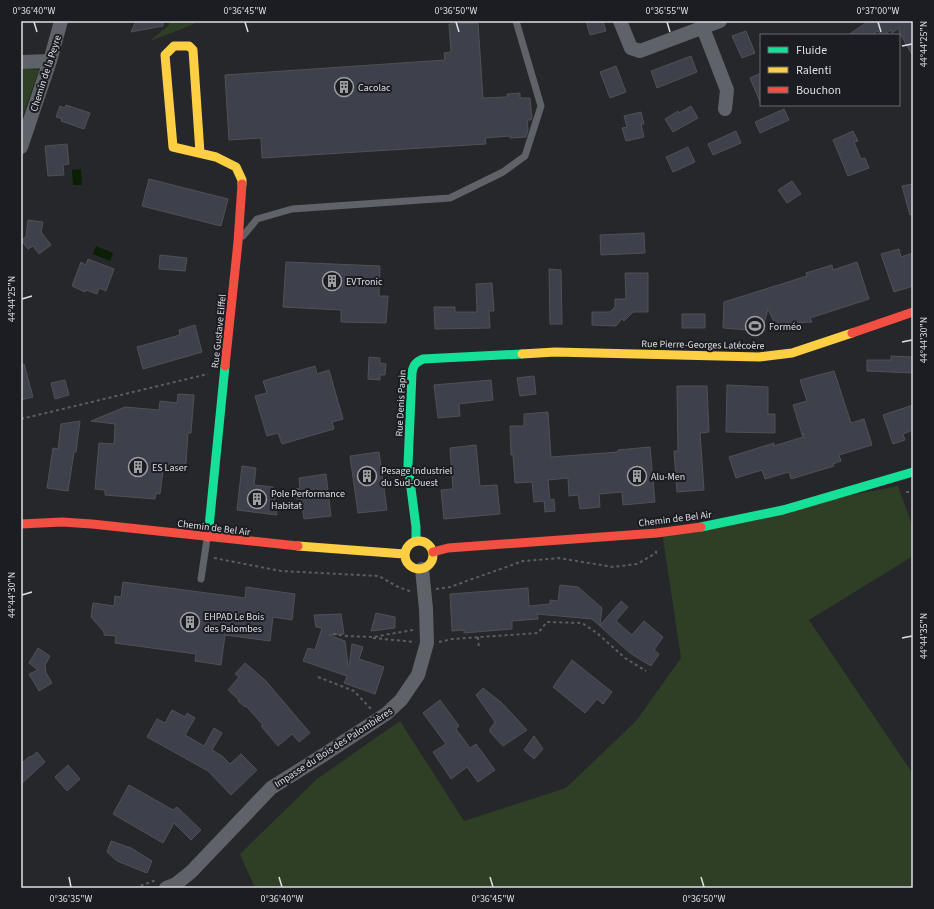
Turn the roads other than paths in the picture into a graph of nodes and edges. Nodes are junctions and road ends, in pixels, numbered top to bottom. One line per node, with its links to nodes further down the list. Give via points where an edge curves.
1 (61, 21): 7 (street, Chemin de la Peyre)
2 (516, 21): 11 (lane, via 541,106 525,156 503,172 450,198 292,209 257,219)
3 (620, 21): 5 (street, via 631,48 640,51)
4 (720, 21): 5 (street)
5 (703, 28): 8 (street, via 727,90)
6 (21, 62): 7 (street)
7 (50, 62): 9 (street, Chemin de la Peyre)
8 (725, 109)
9 (21, 147)
10 (200, 153): 10 (street, Rue Gustave Eiffel, via 173,147 165,55 174,46 189,46 193,50); 11 (street, Rue Gustave Eiffel, via 216,157 236,167 242,180)
11 (238, 242): 16 (street, Rue Gustave Eiffel)
12 (913, 312): 13 (street, Rue Pierre-Georges Latécoère, via 792,353 775,356)
13 (582, 353): 17 (street, Rue Denis Papin, via 555,352 423,359 413,365 408,465)
14 (913, 472): 18 (street, Chemin de Bel Air, via 782,510 710,526 448,548)
15 (21, 524): 16 (street, Chemin de Bel Air, via 92,524)
16 (208, 537): 19 (street, Chemin de Bel Air, via 281,546); 21 (lane)
17 (416, 541): 18 (street, via 429,544); 19 (street, via 408,545)
18 (433, 552): 20 (street, via 430,565)
19 (404, 554): 20 (street, via 409,566)
20 (422, 569): 22 (street, Impasse du Bois des Palombières, via 427,643 418,675 401,700 379,718 271,788 191,872 176,884)
21 (201, 579)
22 (166, 888)

